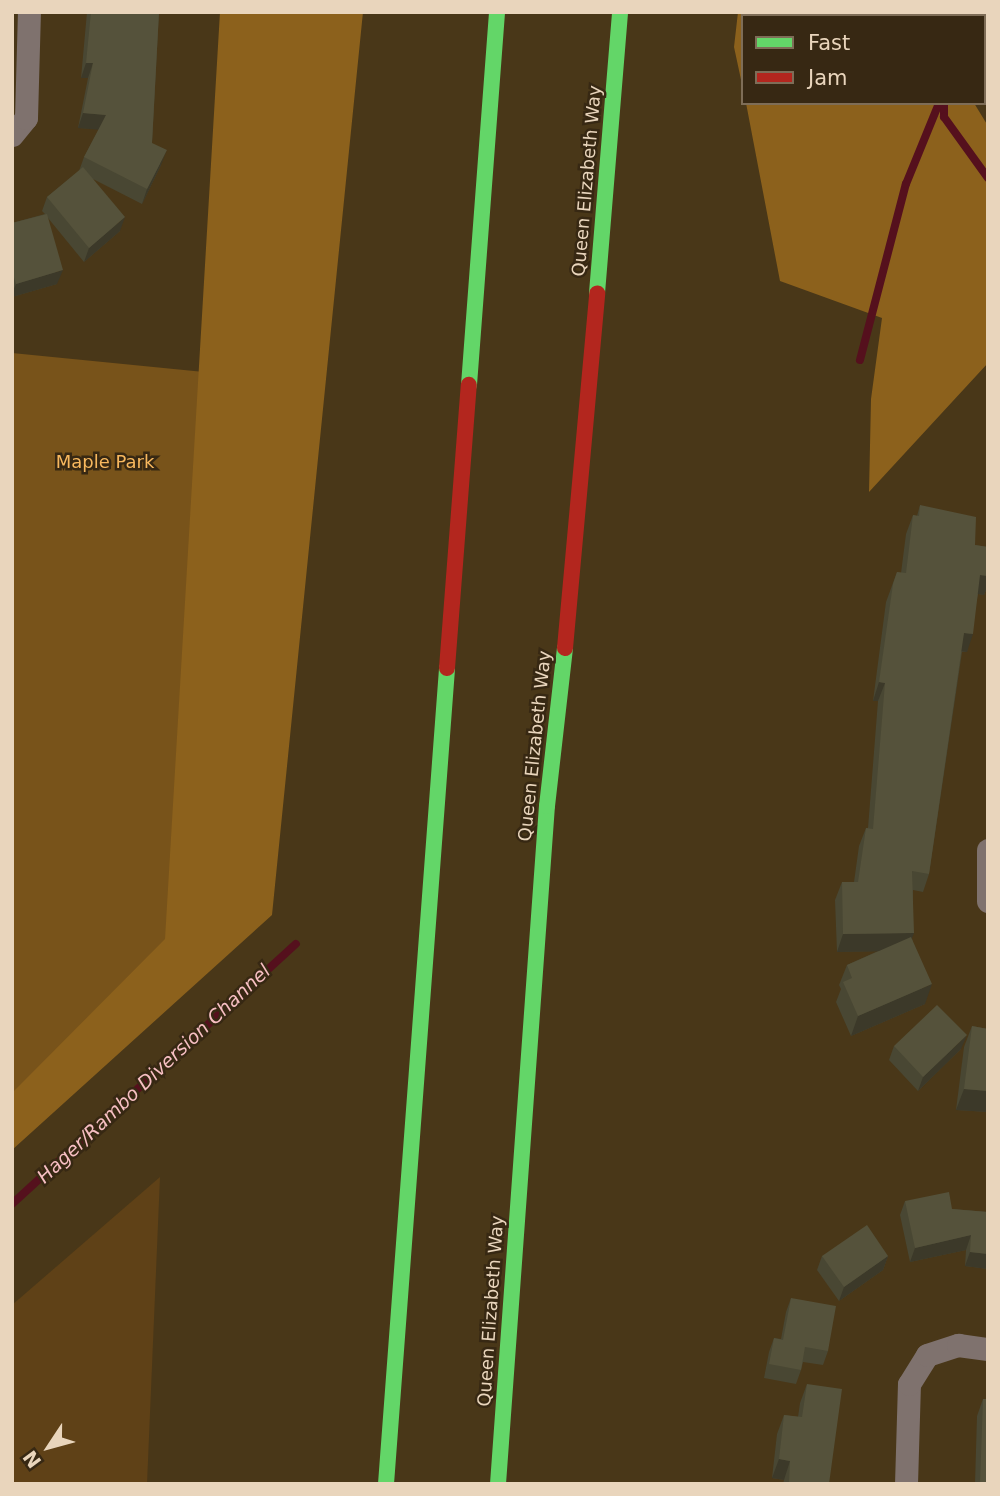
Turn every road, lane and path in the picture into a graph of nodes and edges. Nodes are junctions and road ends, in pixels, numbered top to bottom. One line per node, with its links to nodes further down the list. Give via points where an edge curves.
1 (30, 12): 4 (street, via 26,118)
2 (497, 12): 8 (highway)
3 (620, 12): 9 (highway, Queen Elizabeth Way, via 573,580 547,806)
4 (12, 135)
5 (988, 850): 6 (street)
6 (988, 901)
7 (988, 1349): 10 (street, via 958,1345 927,1356 909,1384)
8 (386, 1484)
9 (498, 1484)
10 (906, 1484)

